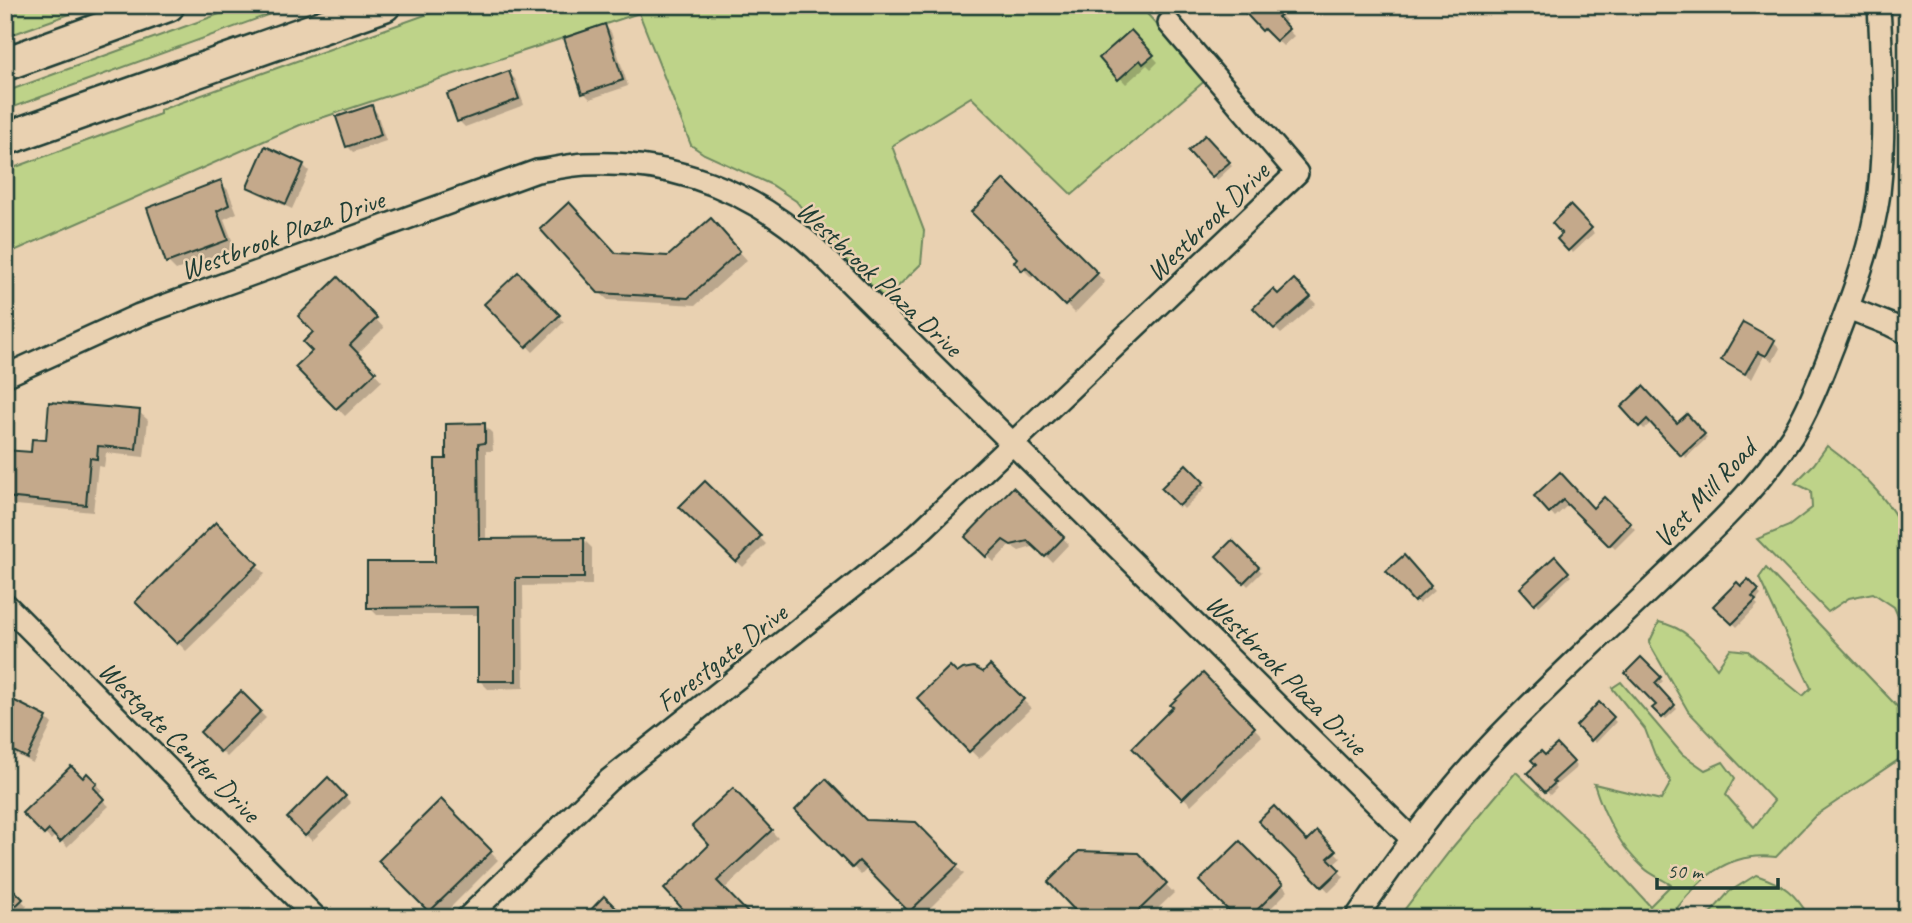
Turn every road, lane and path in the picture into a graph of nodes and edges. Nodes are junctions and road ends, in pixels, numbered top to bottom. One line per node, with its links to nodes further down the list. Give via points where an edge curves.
1 (169, 5): 5 (highway)
2 (384, 5): 6 (highway)
3 (1879, 5): 7 (street, Vest Mill Road, via 1884,128 1879,195)
4 (1169, 23): 10 (street, Westbrook Drive, via 1297,173)
5 (5, 64)
6 (5, 139)
7 (1848, 308): 8 (street); 12 (street, Vest Mill Road, via 1799,422 1766,472 1726,517 1500,735)
8 (1907, 333)
9 (5, 376): 10 (street, Westbrook Plaza Drive, via 139,315 491,187 537,172 614,164 702,179 749,199 790,225)
10 (1013, 444): 12 (street, Westbrook Plaza Drive); 14 (street, Forestgate Drive, via 893,556 609,780)
11 (6, 605): 13 (street, Westgate Center Drive)
12 (1411, 838): 15 (street, Vest Mill Road)
13 (316, 918)
14 (467, 918)
15 (1356, 918)

